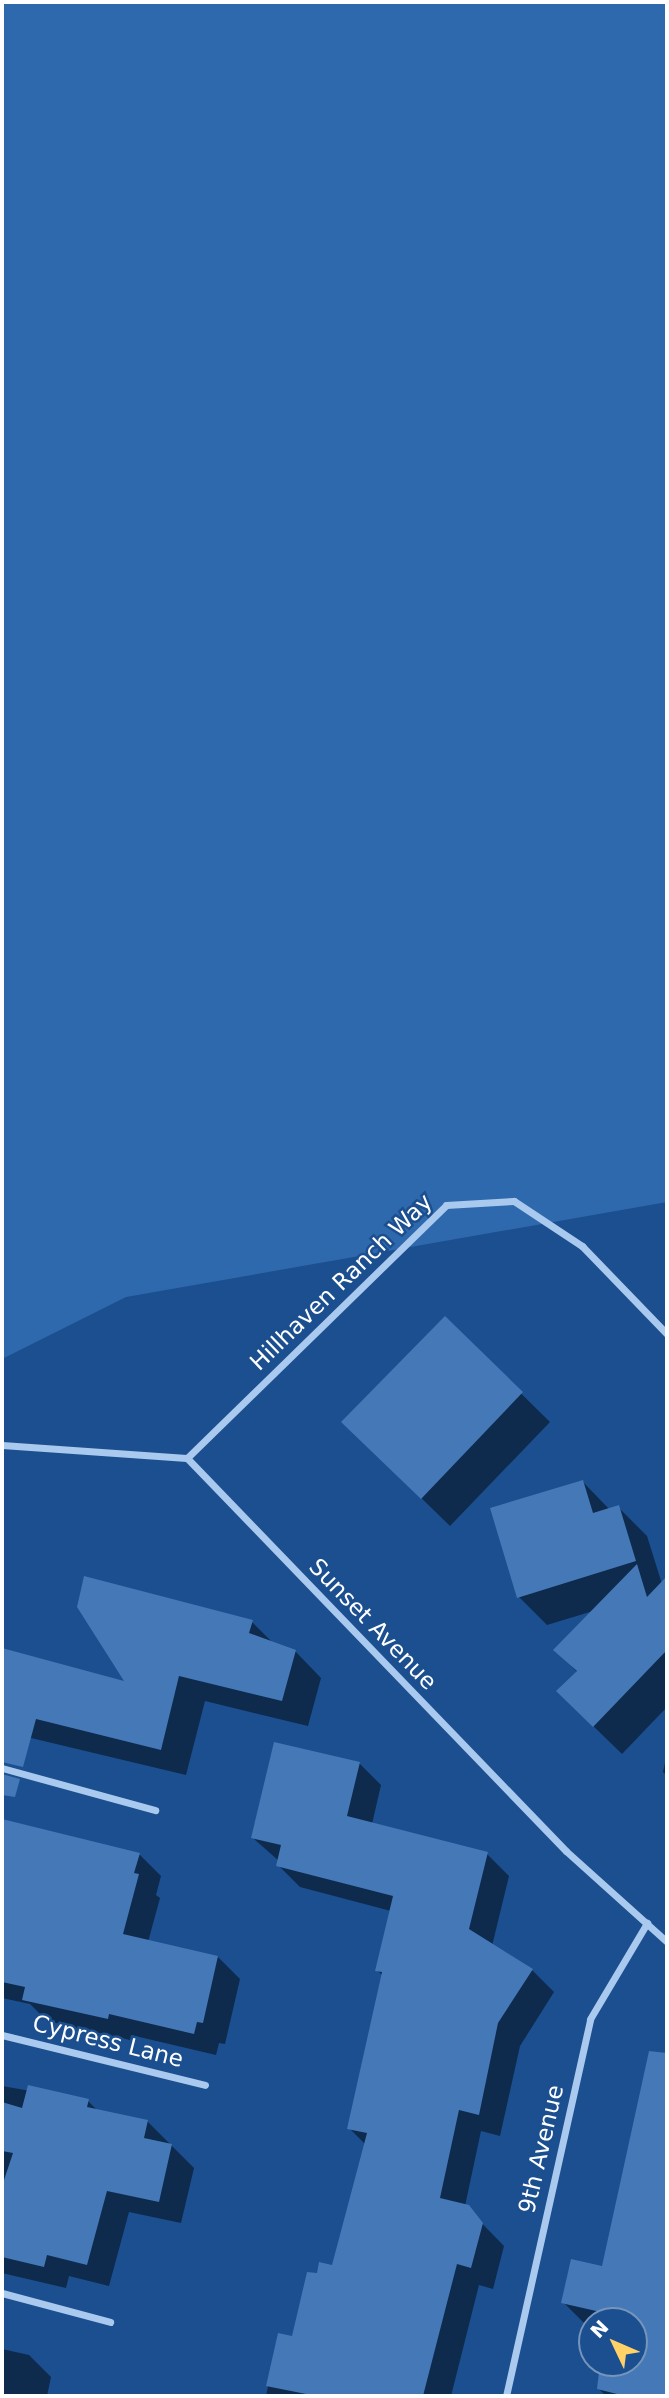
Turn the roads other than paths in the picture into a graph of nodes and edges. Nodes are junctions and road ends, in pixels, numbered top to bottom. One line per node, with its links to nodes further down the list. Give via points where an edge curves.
1 (667, 1334): 3 (street, Hillhaven Ranch Way, via 582,1246 514,1201 446,1205)
2 (2, 1445): 3 (street)
3 (187, 1458): 6 (street, Sunset Avenue, via 566,1851)
4 (2, 1768): 5 (street)
5 (155, 1810)
6 (647, 1923): 7 (street, Sunset Avenue); 12 (street, 9th Avenue, via 590,2019)
7 (667, 1941)
8 (2, 2035): 9 (street, Cypress Lane)
9 (205, 2085)
10 (2, 2293): 11 (street)
11 (110, 2322)
12 (508, 2396)

